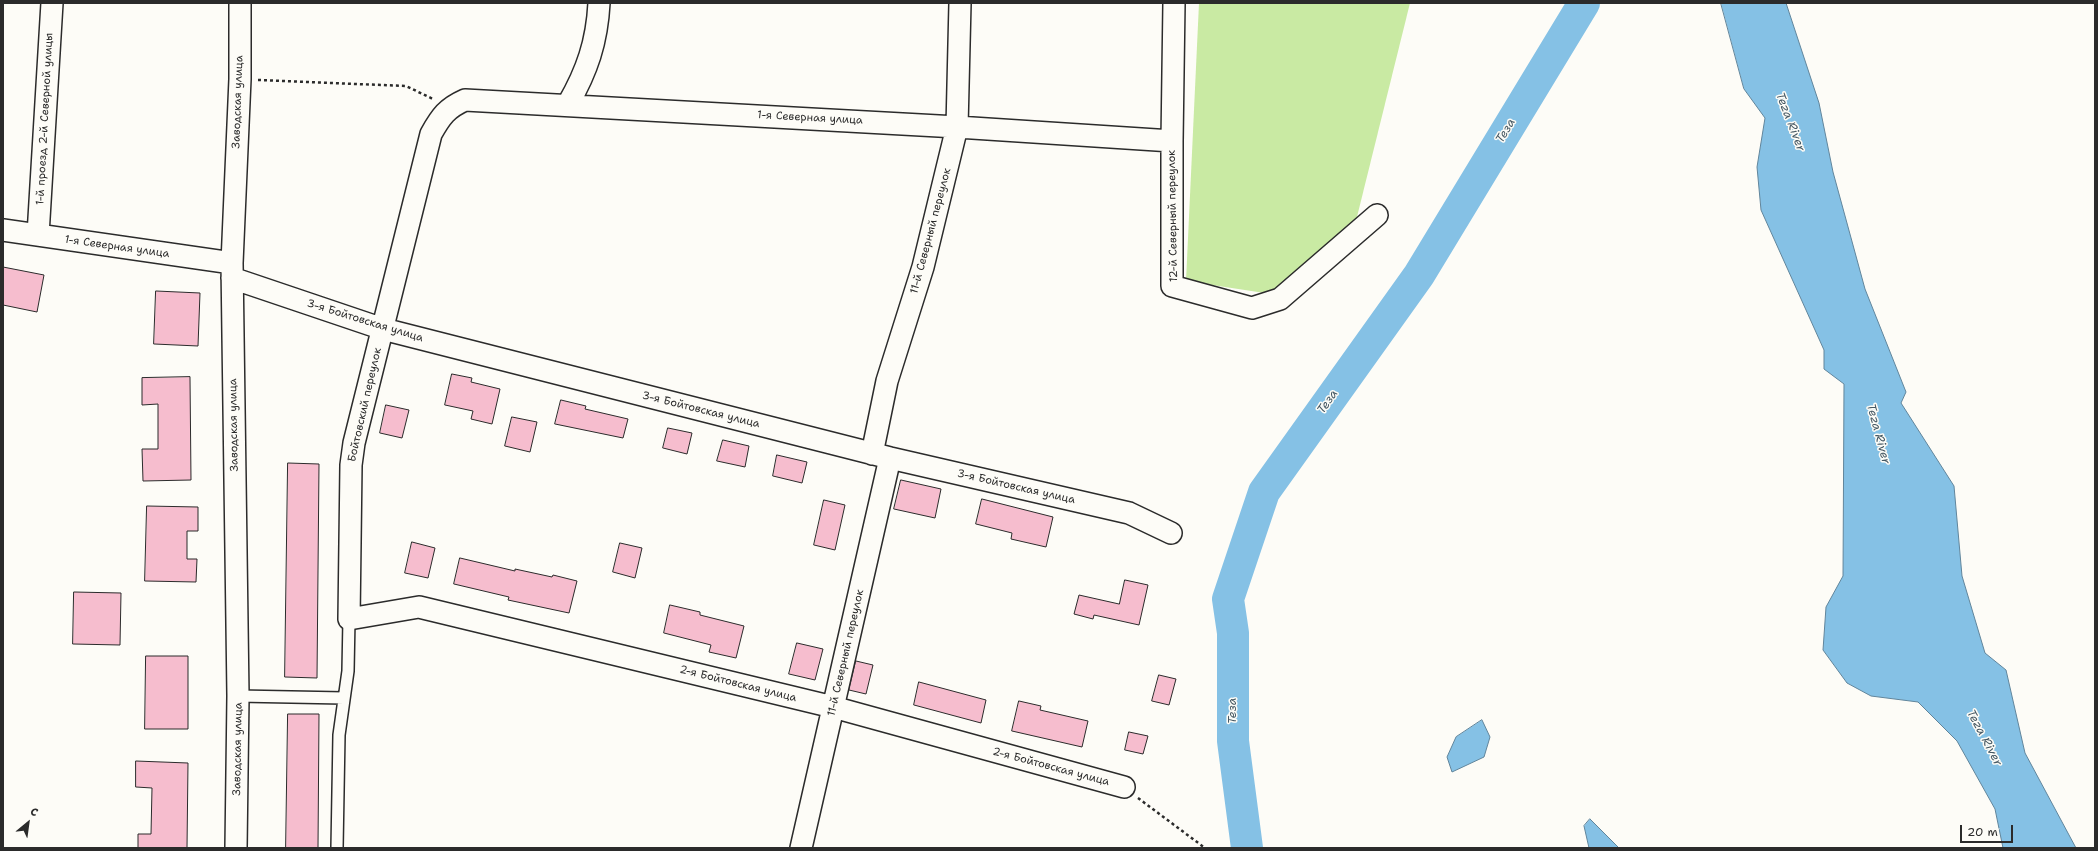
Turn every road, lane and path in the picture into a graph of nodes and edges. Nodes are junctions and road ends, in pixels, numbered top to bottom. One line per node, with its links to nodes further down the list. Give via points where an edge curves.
1 (52, 3): 13 (street, 1-й проезд 2-й Северной улицы)
2 (240, 3): 6 (street, Заводская улица)
3 (599, 3): 7 (street, via 592,53 582,80)
4 (960, 3): 9 (street, 11-й Северный переулок)
5 (1174, 3): 10 (street, 12-й Северный переулок)
6 (240, 80): 8 (path, via 406,86); 14 (street, Заводская улица)
7 (568, 104): 8 (street, 1-я Северная улица, via 465,100); 9 (street, 1-я Северная улица)
8 (450, 107): 15 (street, Бойтовский переулок, via 439,119 431,134)
9 (957, 127): 10 (street, 1-я Северная улица); 16 (street, 11-й Северный переулок, via 923,267 887,381)
10 (1172, 141): 11 (street, 12-й Северный переулок, via 1172,286 1252,308 1280,299)
11 (1378, 216)
12 (3, 230): 13 (street, 1-я Северная улица)
13 (38, 235): 14 (street, 1-я Северная улица)
14 (232, 271): 15 (street, 3-я Бойтовская улица); 19 (street, Заводская улица)
15 (383, 329): 16 (street, 3-я Бойтовская улица); 18 (street, Бойтовский переулок, via 352,459)
16 (881, 456): 17 (street, 3-я Бойтовская улица, via 1129,513); 21 (street, 11-й Северный переулок)
17 (1171, 533)
18 (349, 619): 20 (lane, via 348,670); 21 (street, 2-я Бойтовская улица, via 419,607)
19 (238, 696): 20 (lane); 23 (street, Заводская улица)
20 (344, 698): 24 (lane, via 339,735)
21 (834, 707): 22 (street, 2-я Бойтовская улица); 25 (street, 11-й Северный переулок)
22 (1124, 787): 26 (path)
23 (236, 848)
24 (337, 848)
25 (801, 848)
26 (1205, 848)

